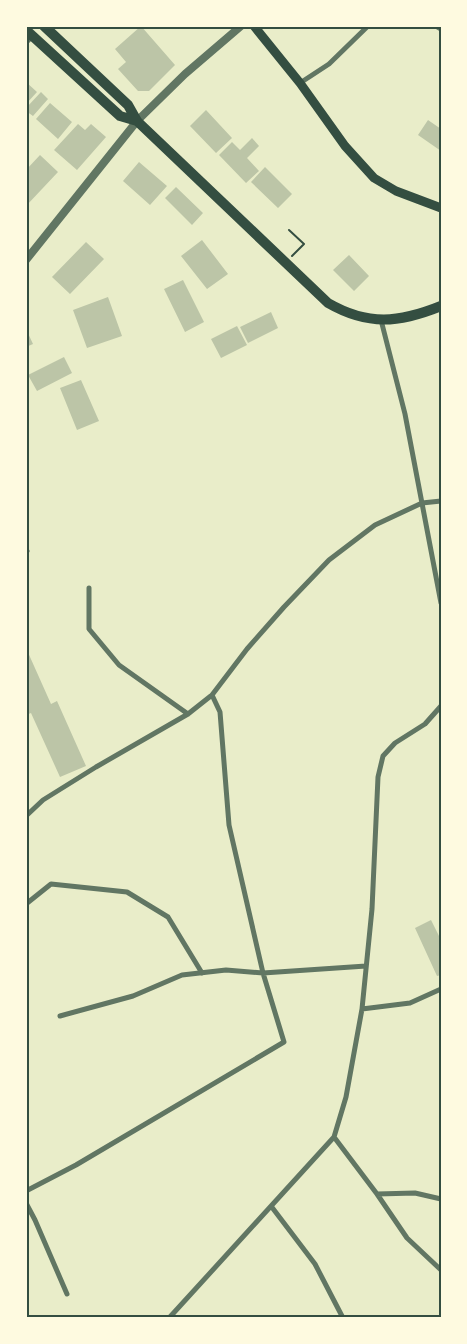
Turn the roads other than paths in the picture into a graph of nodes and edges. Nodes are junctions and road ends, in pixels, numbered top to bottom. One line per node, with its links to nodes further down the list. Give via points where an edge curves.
1 (44, 26): 9 (main road, via 128,105)
2 (241, 26): 9 (street)
3 (254, 26): 8 (main road)
4 (368, 26): 8 (street, via 329,64)
5 (436, 26): 6 (street)
6 (441, 29)
7 (29, 37): 9 (main road, via 120,116)
8 (300, 83): 10 (main road, via 345,146 374,178 396,191)
9 (137, 121): 11 (street); 13 (main road, via 328,303 346,313)
10 (441, 208)
11 (27, 258)
12 (441, 306): 13 (main road, via 401,318)
13 (381, 320): 15 (street, via 405,414)
14 (441, 501): 15 (street)
15 (422, 503): 17 (street); 18 (street, via 375,525 329,560 247,649)
16 (90, 588): 20 (street, via 89,629 118,665)
17 (441, 603)
18 (212, 695): 20 (street); 25 (street, via 220,712 228,825)
19 (441, 706): 23 (street, via 425,724 395,743 383,756 378,777)
20 (188, 714): 21 (street, via 50,795)
21 (26, 816)
22 (26, 904): 24 (street, via 51,884 127,892 168,917)
23 (366, 966): 25 (street); 27 (street)
24 (202, 973): 25 (street, via 226,970); 28 (street, via 182,975 133,996)
25 (263, 973): 30 (street, via 284,1042)
26 (441, 989): 27 (street, via 410,1003)
27 (362, 1009): 29 (street, via 346,1097)
28 (60, 1016)
29 (334, 1137): 31 (street); 34 (street)
30 (26, 1191)
31 (378, 1194): 32 (street, via 414,1193); 35 (street, via 407,1238)
32 (441, 1200)
33 (26, 1203): 36 (street)
34 (271, 1206): 37 (street); 38 (street, via 315,1264)
35 (441, 1270)
36 (67, 1294)
37 (170, 1318)
38 (343, 1318)

